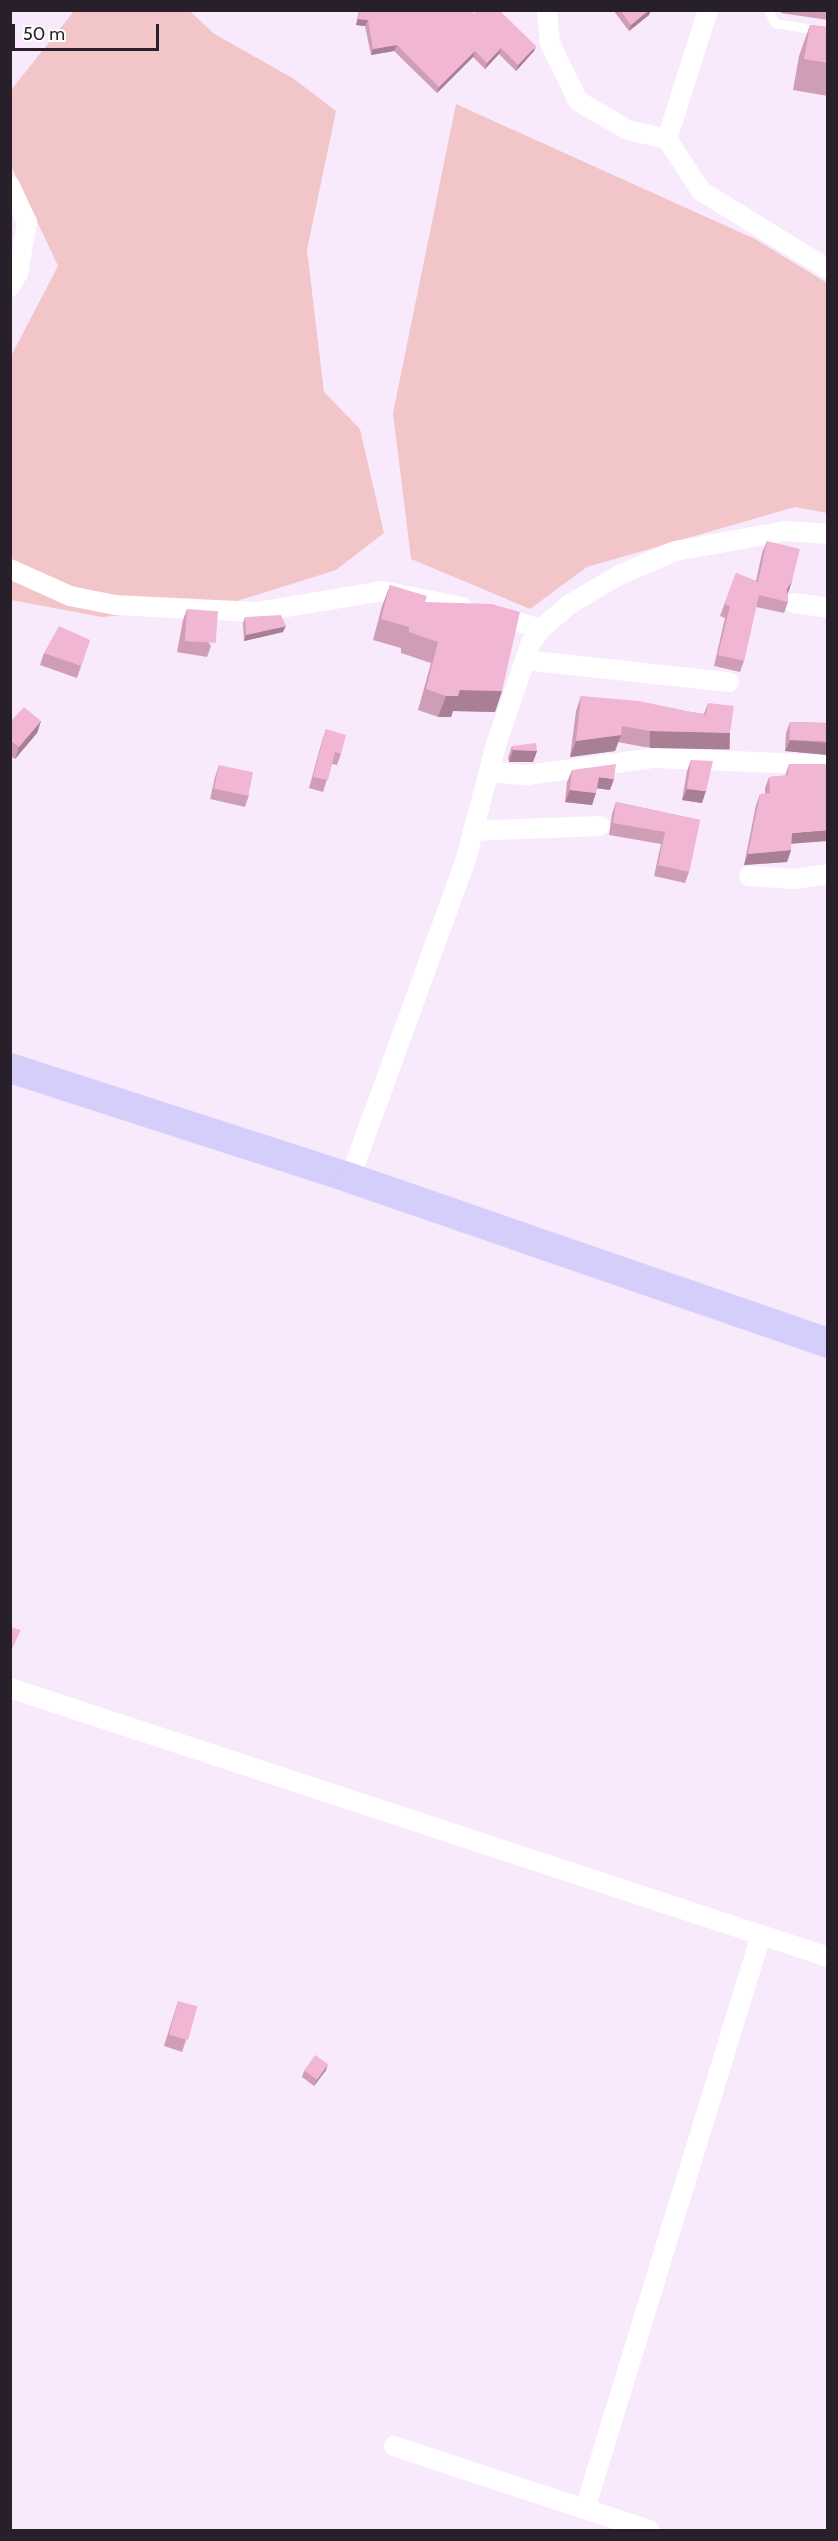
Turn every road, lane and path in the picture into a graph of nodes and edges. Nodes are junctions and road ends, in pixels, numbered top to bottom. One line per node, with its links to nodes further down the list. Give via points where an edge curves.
1 (547, 10): 5 (street, via 550,43 578,101 628,130)
2 (708, 10): 5 (street)
3 (768, 10): 4 (lane, via 775,23)
4 (828, 32)
5 (667, 139): 7 (street, via 701,191)
6 (10, 186): 8 (street, via 27,222 18,273)
7 (828, 269)
8 (10, 287)
9 (828, 534): 13 (street, via 786,531 675,551 580,598)
10 (10, 569): 13 (street, via 70,596 115,605 256,612 382,591 483,612)
11 (794, 603): 12 (street)
12 (828, 608)
13 (541, 629): 14 (street)
14 (525, 660): 15 (street); 17 (street)
15 (729, 682)
16 (828, 765): 17 (street, via 655,758 526,775)
17 (489, 772): 19 (street)
18 (600, 826): 19 (street)
19 (473, 831): 23 (street)
20 (828, 874): 21 (street, via 794,879)
21 (749, 876)
22 (10, 1068): 23 (main road)
23 (350, 1178): 24 (main road)
24 (828, 1343)
25 (10, 1688): 26 (street)
26 (761, 1935): 27 (street); 29 (street)
27 (828, 1957)
28 (394, 2446): 29 (street)
29 (585, 2509): 30 (street)
30 (649, 2530)

